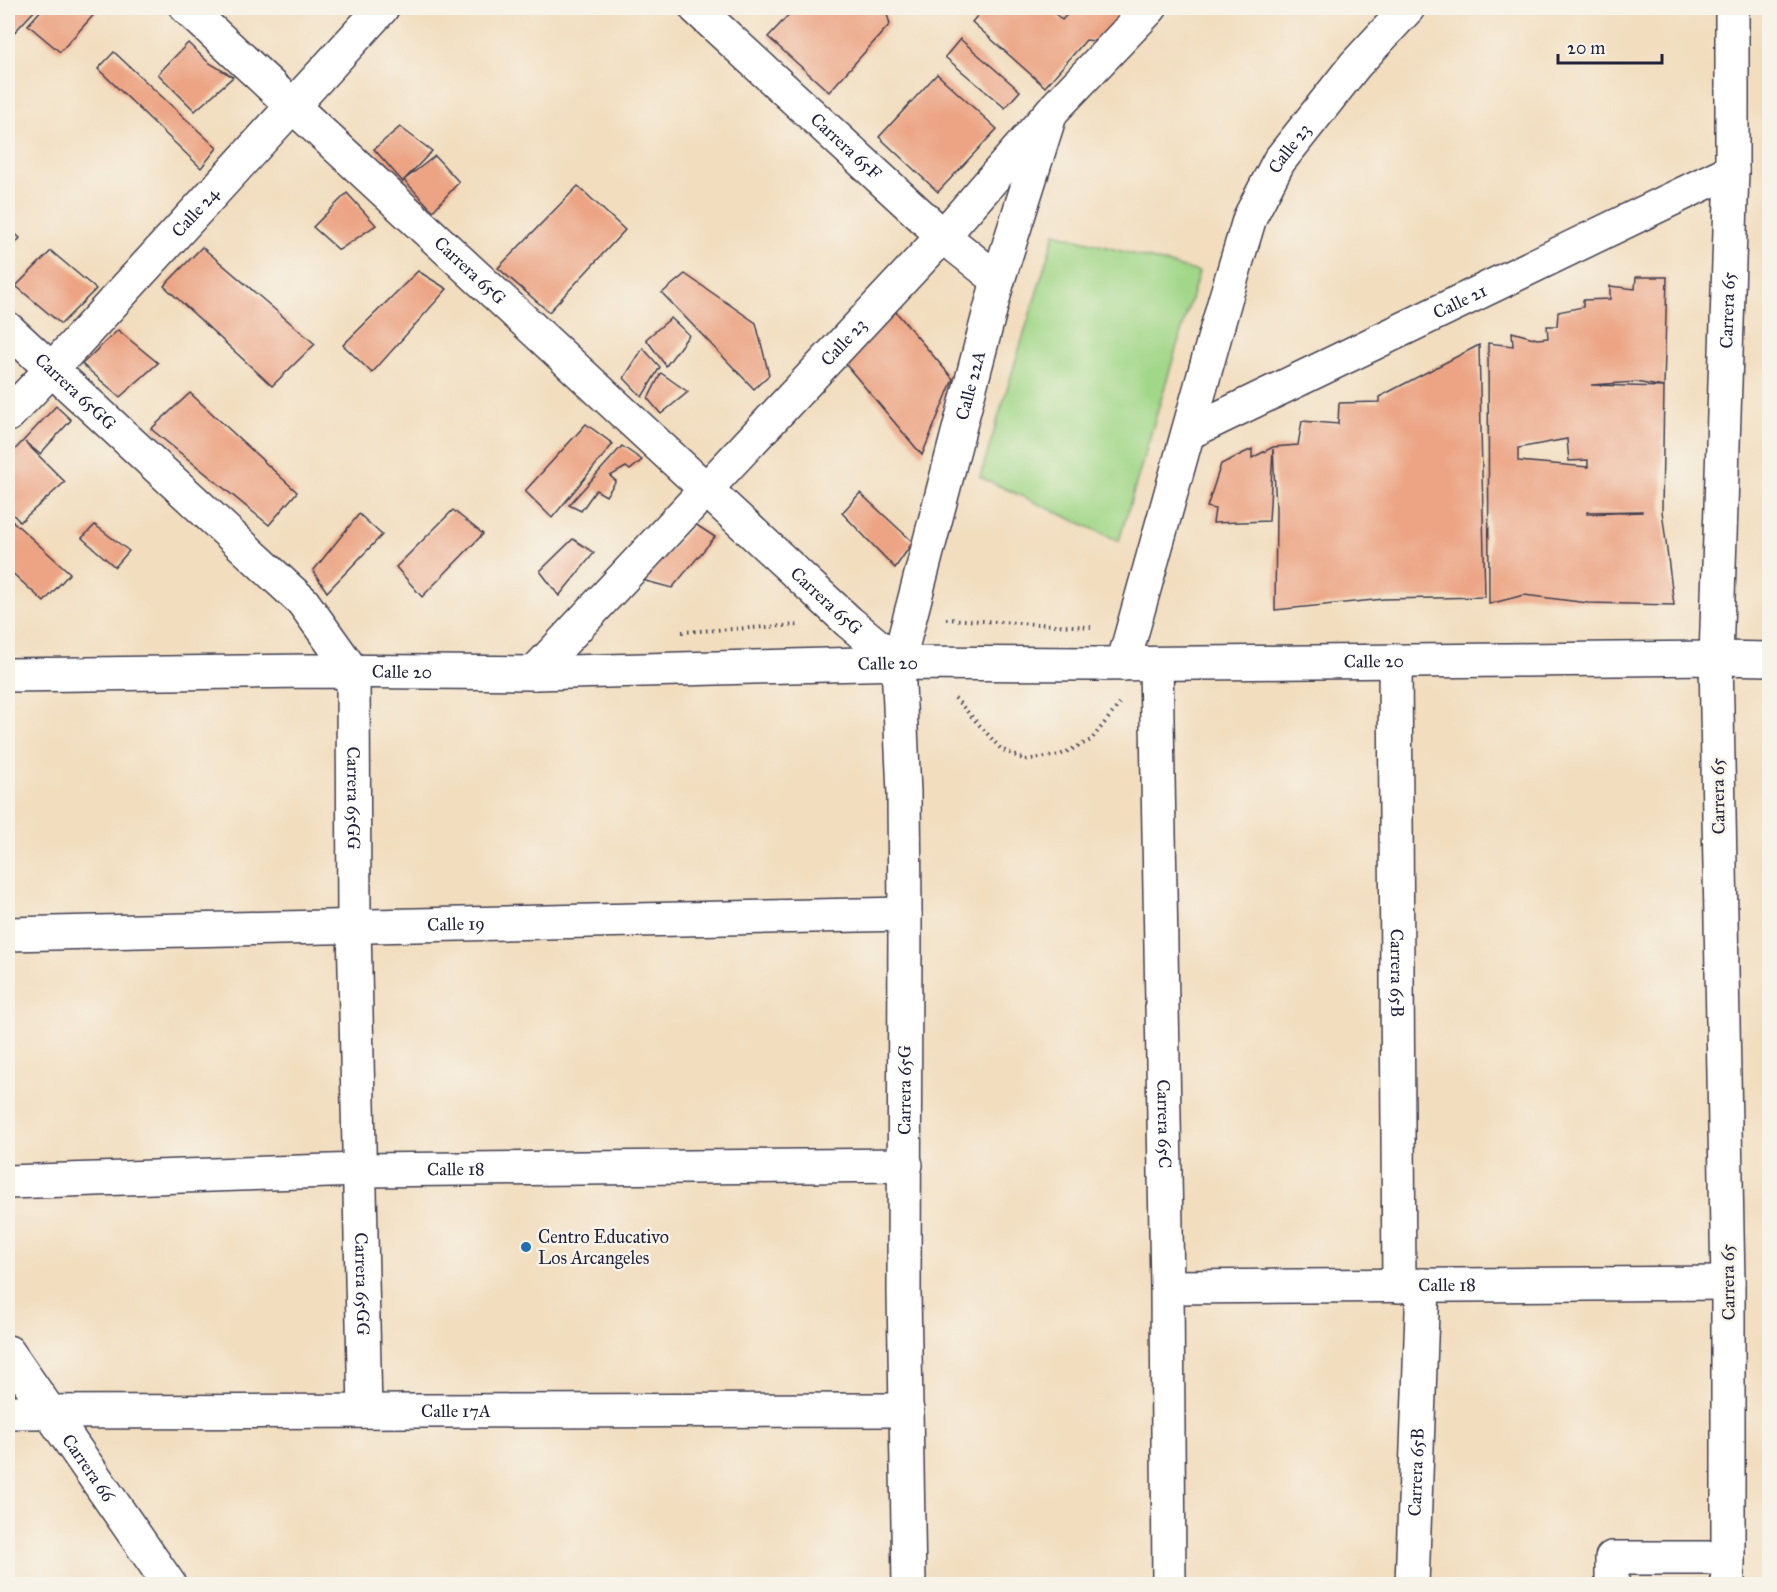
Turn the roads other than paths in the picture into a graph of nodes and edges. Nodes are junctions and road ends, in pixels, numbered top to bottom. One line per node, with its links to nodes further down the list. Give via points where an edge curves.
1 (187, 8): 7 (street, Carrera 65G)
2 (382, 8): 7 (street, Calle 24)
3 (696, 8): 10 (street, Carrera 65F)
4 (1150, 8): 8 (street, Calle 23)
5 (1408, 8): 15 (street, Calle 23, via 1355,65 1279,161 1250,217)
6 (1732, 8): 9 (street, Carrera 65)
7 (293, 106): 13 (street, Calle 24); 16 (street, Carrera 65G)
8 (1051, 112): 10 (street, Calle 23); 11 (street, Calle 22A)
9 (1732, 170): 15 (street, Calle 21); 17 (street, Carrera 65)
10 (944, 236): 11 (street, Carrera 65F); 16 (street, Calle 23)
11 (998, 280): 20 (street, Calle 22A)
12 (8, 328): 13 (street, Carrera 65GG)
13 (52, 369): 14 (street, Calle 24); 22 (street, Carrera 65GG, via 303,602)
14 (8, 415)
15 (1188, 433): 25 (street, Calle 23)
16 (707, 488): 20 (street, Carrera 65G); 23 (street, Calle 23)
17 (1716, 658): 18 (street, Calle 20); 19 (street, Calle 20); 32 (street, Carrera 65)
18 (1770, 659)
19 (1395, 661): 21 (street, Calle 20); 33 (street, Carrera 65B)
20 (898, 663): 23 (street, Calle 20); 25 (street, Calle 20); 26 (street, Carrera 65G)
21 (1156, 664): 25 (street, Calle 20); 34 (street, Carrera 65C)
22 (353, 672): 23 (street, Calle 20); 24 (street, Calle 20); 27 (street, Carrera 65GG)
23 (534, 673)
24 (8, 675)
25 (1126, 679)
26 (905, 914): 27 (street, Calle 19); 29 (street, Carrera 65G)
27 (354, 926): 28 (street, Calle 19); 30 (street, Carrera 65GG)
28 (8, 934)
29 (906, 1165): 30 (street, Calle 18); 36 (street, Carrera 65G)
30 (360, 1170): 31 (street, Calle 18); 38 (street, Carrera 65GG)
31 (8, 1182)
32 (1728, 1283): 33 (street, Calle 18); 40 (street, Carrera 65)
33 (1411, 1286): 34 (street, Calle 18); 44 (street, Carrera 65B)
34 (1167, 1287): 43 (street, Carrera 65C)
35 (8, 1352): 37 (street, Carrera 66)
36 (907, 1410): 38 (street, Calle 17A); 42 (street, Carrera 65G)
37 (48, 1411): 38 (street, Calle 17A); 39 (street, Calle 17A); 41 (street, Carrera 66)
38 (365, 1411)
39 (8, 1412)
40 (1728, 1571): 45 (street, via 1612,1558)
41 (169, 1584)
42 (909, 1584)
43 (1169, 1584)
44 (1412, 1584)
45 (1612, 1584)

